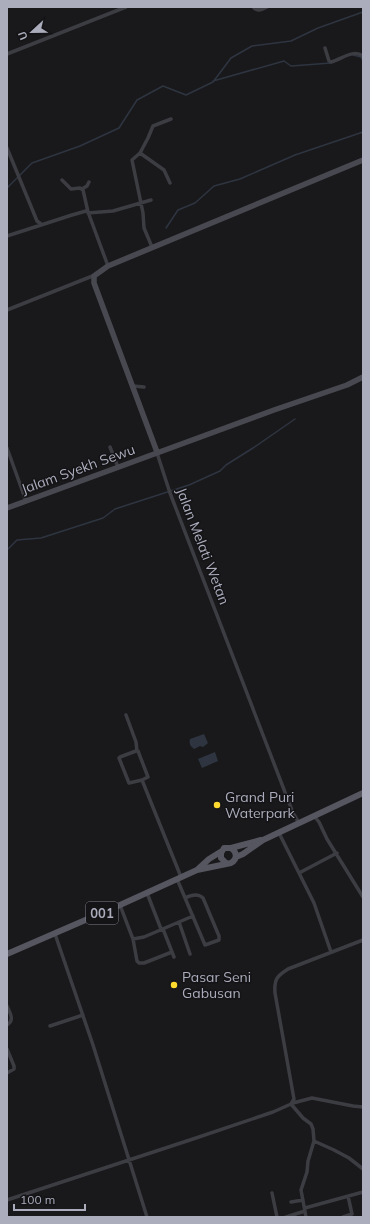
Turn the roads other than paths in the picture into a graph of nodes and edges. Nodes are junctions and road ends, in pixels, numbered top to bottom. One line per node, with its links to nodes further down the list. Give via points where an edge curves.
1 (126, 7): 4 (street)
2 (253, 7): 3 (street, via 259,10)
3 (266, 7)
4 (115, 9): 6 (street)
5 (325, 48): 7 (street, via 331,62 353,53)
6 (7, 54)
7 (363, 56)
8 (171, 119): 10 (street, via 153,126)
9 (7, 148): 11 (street)
10 (140, 153): 16 (street, via 164,170); 19 (street, via 133,158 132,163)
11 (12, 158): 12 (street); 21 (street, via 37,221)
12 (7, 160)
13 (363, 160): 23 (street)
14 (62, 180): 17 (street, via 71,189)
15 (89, 182): 17 (street)
16 (170, 184)
17 (82, 189): 20 (street)
18 (151, 200): 19 (street)
19 (141, 203): 20 (street, via 113,211); 23 (street, via 144,228)
20 (88, 213): 21 (street, via 86,211); 24 (street)
21 (41, 224): 22 (street)
22 (7, 236)
23 (152, 247): 24 (street)
24 (108, 266): 25 (street)
25 (95, 274): 27 (street); 29 (street, Jalan Melati Wetan, via 93,280)
26 (7, 303): 27 (street)
27 (8, 309)
28 (363, 377): 33 (street, Jalam Syekh Sewu, via 347,385)
29 (132, 386): 30 (street); 33 (street, Jalan Melati Wetan)
30 (144, 386)
31 (110, 447): 34 (street)
32 (7, 448): 35 (street)
33 (157, 452): 34 (street, Jalam Syekh Sewu); 42 (street, Jalan Melati Wetan, via 170,493)
34 (118, 467): 35 (street, Jalam Syekh Sewu)
35 (26, 501): 36 (street, Jalam Syekh Sewu)
36 (7, 508)
37 (126, 715): 38 (street)
38 (137, 751): 39 (street, via 148,777); 39 (street, via 119,758 129,783)
39 (142, 780): 52 (street)
40 (363, 793): 41 (main road, 001)
41 (314, 816): 42 (main road, 001); 47 (street)
42 (299, 823): 43 (main road, 001)
43 (279, 832): 44 (main road, 001); 51 (street)
44 (263, 840): 45 (main road, 001); 48 (main road, 001)
45 (231, 848): 46 (main road, 001); 48 (main road, via 236,852)
46 (222, 851): 49 (main road, via 221,858); 50 (main road, 001)
47 (337, 853): 51 (street); 54 (street)
48 (236, 857): 49 (main road, 001, via 233,862)
49 (226, 863): 50 (main road, 001)
50 (197, 870): 52 (main road, 001)
51 (300, 873): 66 (street, via 314,903)
52 (179, 878): 55 (main road, 001); 57 (street)
53 (363, 886): 54 (street)
54 (358, 889): 56 (street)
55 (146, 893): 58 (main road, 001); 61 (street)
56 (363, 897)
57 (185, 898): 59 (street); 59 (street, via 194,895 203,898 220,940 204,946)
58 (120, 906): 62 (main road, 001); 63 (street)
59 (193, 916): 60 (street)
60 (179, 922): 61 (street); 68 (street)
61 (162, 929): 63 (street); 65 (street)
62 (55, 934): 67 (main road, 001); 71 (street)
63 (133, 939): 65 (street, via 139,963)
64 (363, 940): 66 (street)
65 (172, 952): 69 (street)
66 (331, 952): 76 (street, via 288,969 280,974 274,985 294,1099)
67 (7, 954)
68 (190, 954)
69 (174, 957)
70 (7, 1006): 72 (street, via 12,1018)
71 (83, 1015): 73 (street); 79 (street)
72 (7, 1025)
73 (50, 1026)
74 (7, 1049): 75 (street, via 14,1067)
75 (7, 1073)
76 (292, 1103): 77 (street, via 312,1098); 78 (street, via 302,1118 313,1126); 79 (street, via 273,1112)
77 (363, 1107)
78 (314, 1141): 80 (street, via 349,1158); 85 (street, via 300,1190)
79 (129, 1160): 84 (street); 88 (street)
80 (363, 1169)
81 (363, 1192): 83 (street)
82 (272, 1193): 89 (street)
83 (348, 1196): 87 (street); 92 (street, via 352,1213)
84 (7, 1200)
85 (303, 1200): 86 (street); 87 (street)
86 (290, 1202)
87 (305, 1210): 90 (street); 91 (street)
88 (147, 1217)
89 (277, 1217)
90 (286, 1217)
91 (306, 1217)
92 (346, 1217)

